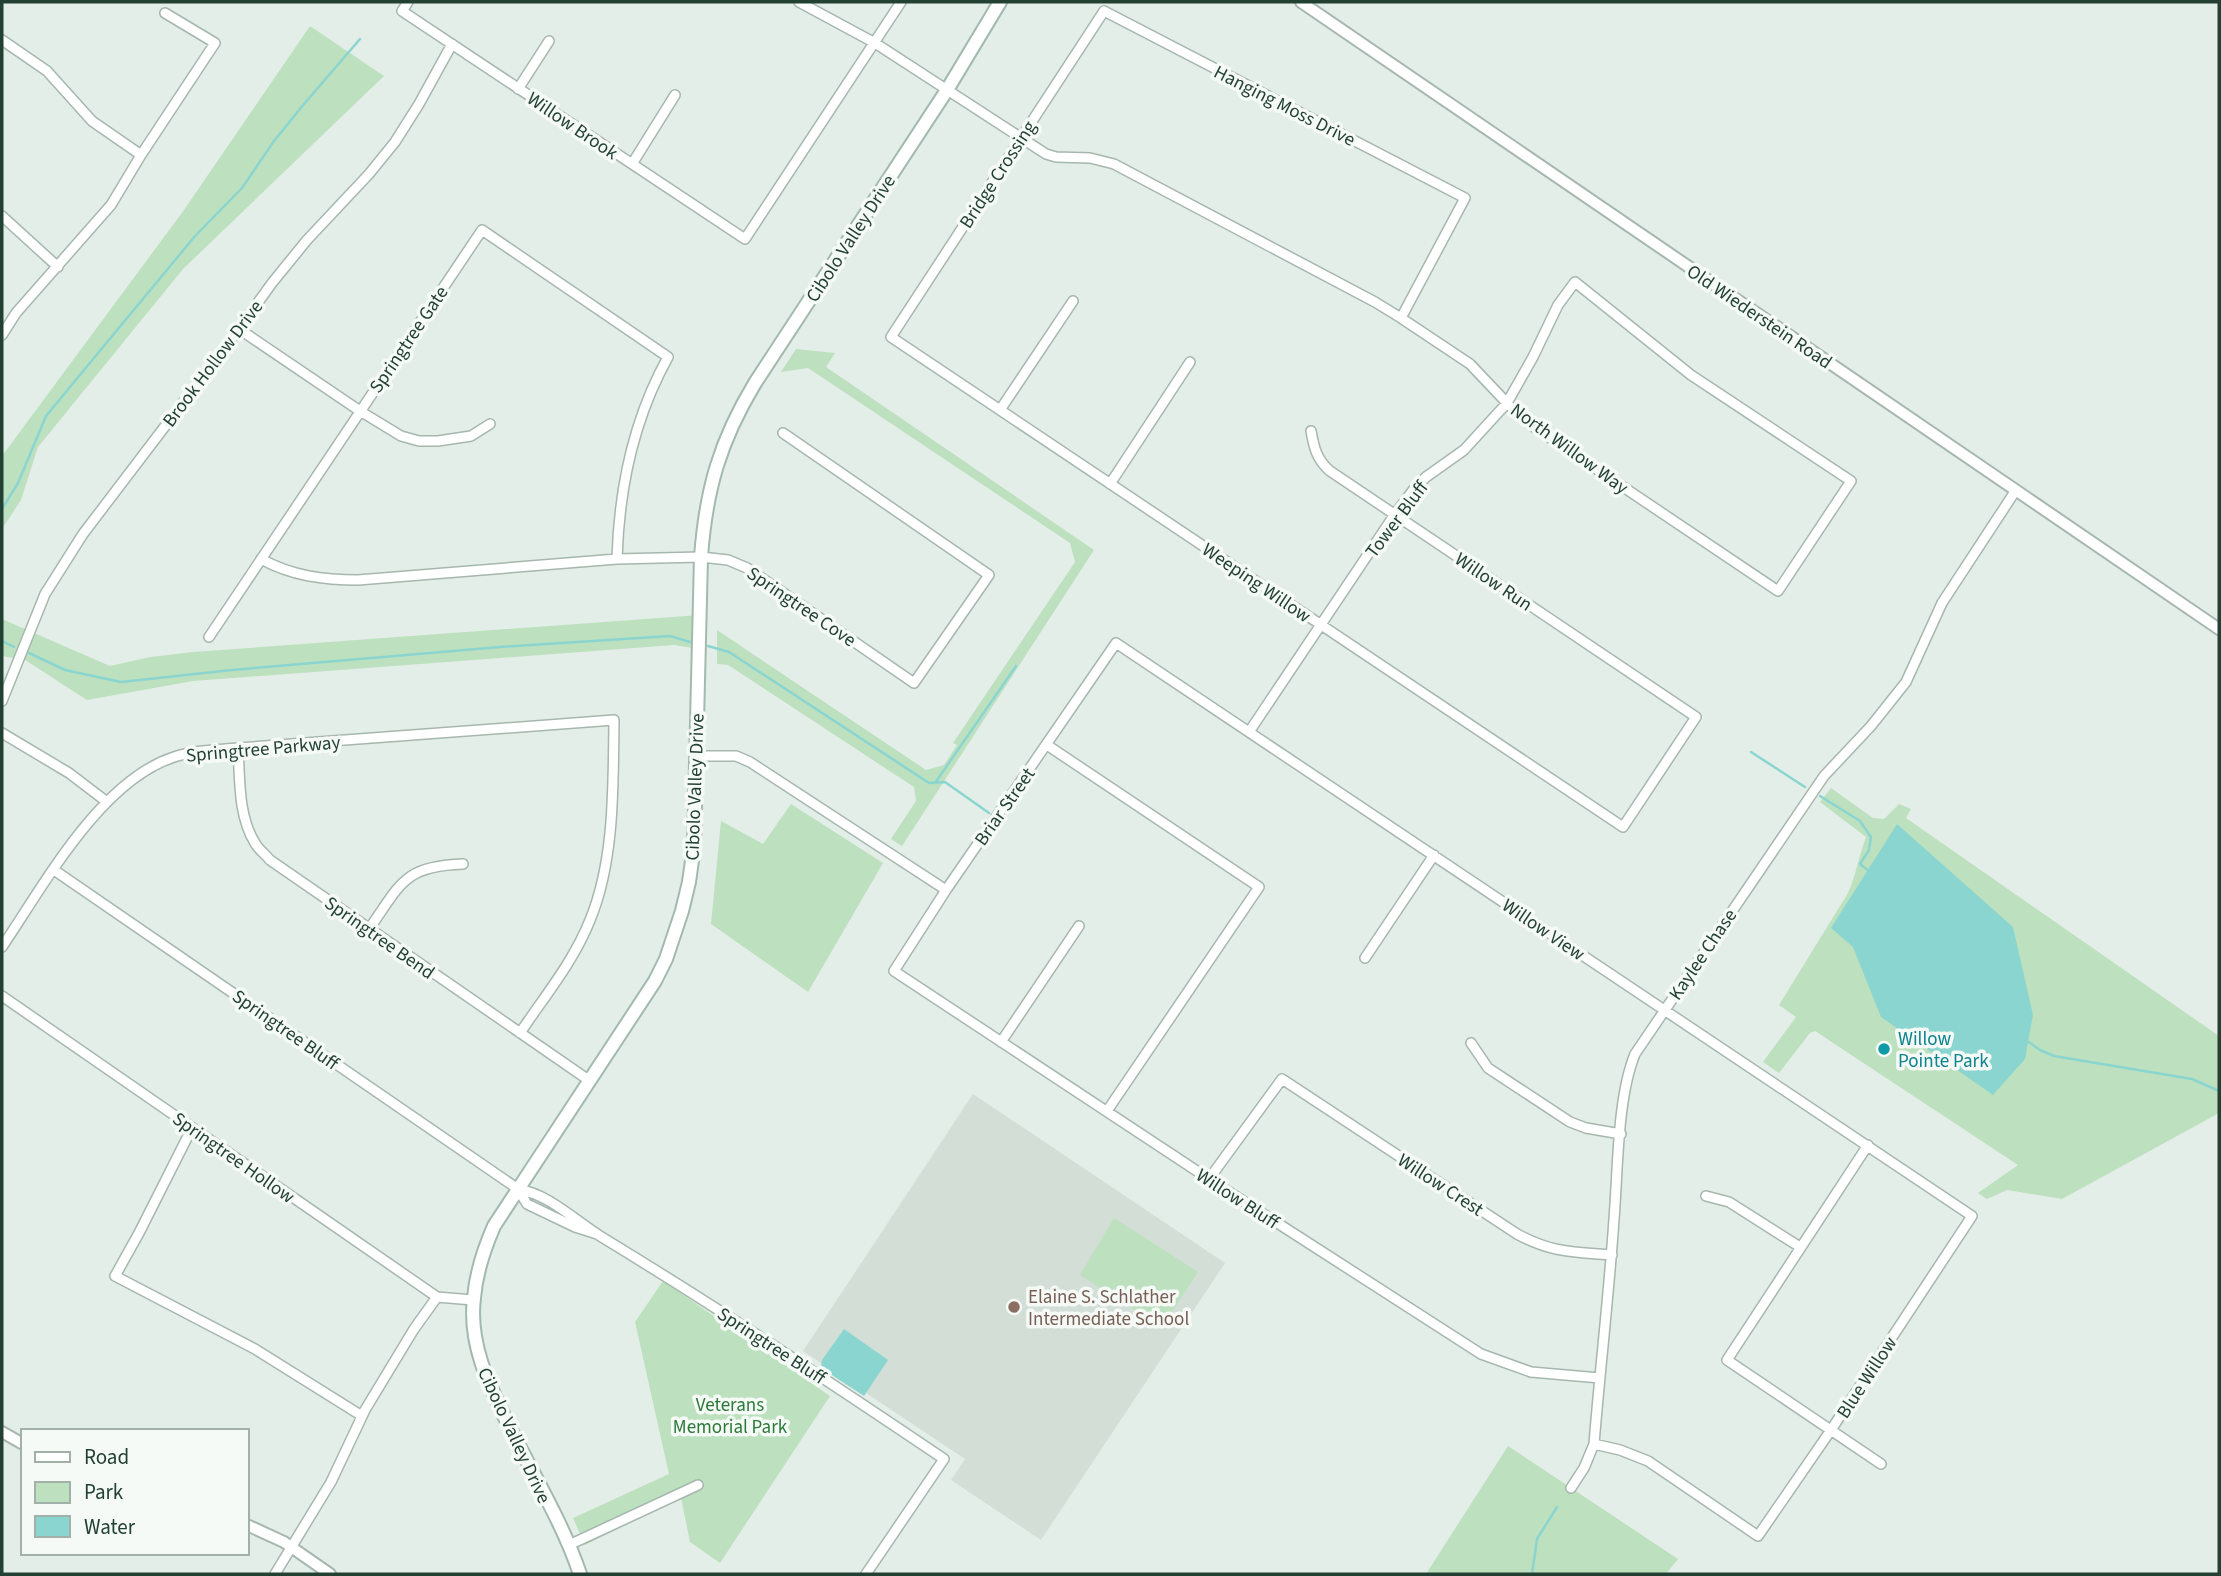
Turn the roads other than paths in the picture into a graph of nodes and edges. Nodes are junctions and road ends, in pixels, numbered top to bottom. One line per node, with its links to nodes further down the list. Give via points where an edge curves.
1 (408, 2): 11 (street, Willow Brook, via 402,11)
2 (799, 2): 10 (street, North Willow Way)
3 (901, 2): 10 (street)
4 (1000, 2): 13 (main road, Cibolo Valley Drive)
5 (1301, 2): 34 (street, Old Wiederstein Road)
6 (1104, 11): 15 (street, Bridge Crossing); 22 (street, Hanging Moss Drive, via 1465,198)
7 (164, 13): 16 (street, via 215,43)
8 (2, 40): 16 (street, via 47,71 92,121)
9 (549, 41): 12 (street)
10 (875, 43): 13 (street, North Willow Way); 17 (street, Willow Brook, via 745,239)
11 (452, 44): 12 (street, Willow Brook); 23 (street, Brook Hollow Drive, via 395,142 307,240)
12 (518, 89): 17 (street, Willow Brook)
13 (947, 90): 15 (street, North Willow Way); 36 (main road, Cibolo Valley Drive, via 737,414 711,486)
14 (675, 95): 17 (street)
15 (1021, 138): 22 (street, North Willow Way, via 1056,157 1114,164); 25 (street, Bridge Crossing)
16 (141, 155): 19 (street, via 111,205)
17 (632, 164)
18 (2, 216): 19 (street)
19 (58, 267): 24 (street)
20 (1575, 282): 27 (street, Tower Bluff, via 1558,305); 27 (street, North Willow Way, via 1691,375 1852,481 1778,591 1531,425)
21 (1073, 302): 28 (street)
22 (1401, 318): 27 (street, North Willow Way, via 1470,364)
23 (239, 329): 29 (street); 43 (street, Brook Hollow Drive, via 58,572 35,614)
24 (2, 335)
25 (891, 337): 28 (street, Weeping Willow)
26 (1190, 362): 33 (street)
27 (1507, 403): 35 (street, Tower Bluff, via 1464,450 1414,489)
28 (1000, 410): 33 (street, Weeping Willow)
29 (360, 411): 30 (street, via 401,436 419,441 471,436); 37 (street, Springtree Gate); 38 (street, Springtree Gate, via 482,230 668,357 632,443 621,494)
30 (490, 424)
31 (1311, 431): 35 (street, Willow Run, via 1322,464)
32 (783, 433): 36 (street, Springtree Cove, via 989,575 914,683 747,568)
33 (1110, 484): 39 (street, Weeping Willow)
34 (2016, 490): 40 (street, Old Wiederstein Road); 61 (street, Kaylee Chase, via 1941,603 1906,682 1824,776)
35 (1395, 514): 39 (street, Tower Bluff); 50 (street, Willow Run, via 1696,717)
36 (701, 557): 38 (street, Springtree Cove); 48 (main road, Cibolo Valley Drive)
37 (261, 559): 38 (street, Springtree Cove, via 289,572 333,580); 41 (street, Springtree Gate)
38 (617, 559)
39 (1321, 624): 44 (street, Tower Bluff); 50 (street, Weeping Willow)
40 (2219, 629)
41 (209, 637)
42 (1116, 643): 44 (street, Willow View); 46 (street, Briar Street)
43 (2, 701)
44 (1249, 732): 51 (street, Willow View)
45 (2, 733): 49 (street)
46 (1046, 745): 54 (street, Briar Street); 66 (street, via 1259,887)
47 (237, 748): 49 (street, Springtree Parkway, via 175,756 148,768); 56 (street, Springtree Bend, via 244,815 255,844 289,874); 62 (street, Springtree Parkway, via 614,720 609,846 600,894 584,934)
48 (696, 756): 54 (street, via 736,756 750,762); 65 (main road, Cibolo Valley Drive, via 694,846 675,935 644,1000)
49 (107, 802): 53 (street, Springtree Parkway)
50 (1623, 827)
51 (1434, 855): 58 (street); 61 (street, Willow View)
52 (463, 864): 56 (street, via 414,873)
53 (54, 870): 57 (street, Springtree Parkway); 71 (street, Springtree Bluff)
54 (946, 890): 59 (street, Briar Street)
55 (1079, 926): 63 (street)
56 (369, 929): 62 (street, Springtree Bend)
57 (2, 947)
58 (1364, 958)
59 (894, 971): 63 (street, Willow Bluff)
60 (2, 996): 67 (street, Springtree Hollow)
61 (1665, 1010): 68 (street, Kaylee Chase, via 1629,1068); 69 (street, Willow View)
62 (520, 1033): 65 (street, Springtree Bend)
63 (1000, 1042): 66 (street, Willow Bluff)
64 (1471, 1043): 68 (street, via 1488,1068 1570,1122)
65 (590, 1081): 71 (main road, Cibolo Valley Drive)
66 (1107, 1111): 70 (street, Willow Bluff)
67 (192, 1128): 76 (street, Springtree Hollow); 79 (street, via 115,1276 255,1349)
68 (1621, 1134): 75 (street, Kaylee Chase)
69 (1868, 1146): 73 (street, Willow View); 74 (street)
70 (1209, 1179): 75 (street, Willow Crest, via 1282,1079 1538,1246); 78 (street, Willow Bluff, via 1481,1354 1531,1372)
71 (518, 1189): 77 (main road, Cibolo Valley Drive, via 485,1247); 93 (street, Springtree Bluff, via 527,1204 597,1234 669,1277 944,1459)
72 (1706, 1196): 74 (street, via 1729,1202)
73 (1972, 1216): 80 (street, Blue Willow)
74 (1800, 1247): 80 (street, via 1727,1360)
75 (1612, 1255): 78 (street, Kaylee Chase)
76 (437, 1297): 77 (street, Springtree Hollow); 79 (street)
77 (473, 1300): 88 (main road, Cibolo Valley Drive, via 481,1364)
78 (1600, 1378): 83 (street, Kaylee Chase)
79 (362, 1416): 89 (street, via 331,1482)
80 (1831, 1430): 83 (street, Blue Willow, via 1758,1535 1648,1461); 84 (street)
81 (2, 1432): 82 (street)
82 (21, 1443)
83 (1594, 1444): 86 (street, Kaylee Chase)
84 (1881, 1464)
85 (698, 1485): 88 (street)
86 (1571, 1489)
87 (248, 1525): 89 (street)
88 (569, 1545): 92 (main road, Cibolo Valley Drive)
89 (291, 1546): 90 (street); 91 (street)
90 (275, 1574)
91 (330, 1574)
92 (580, 1574)
93 (866, 1574)

